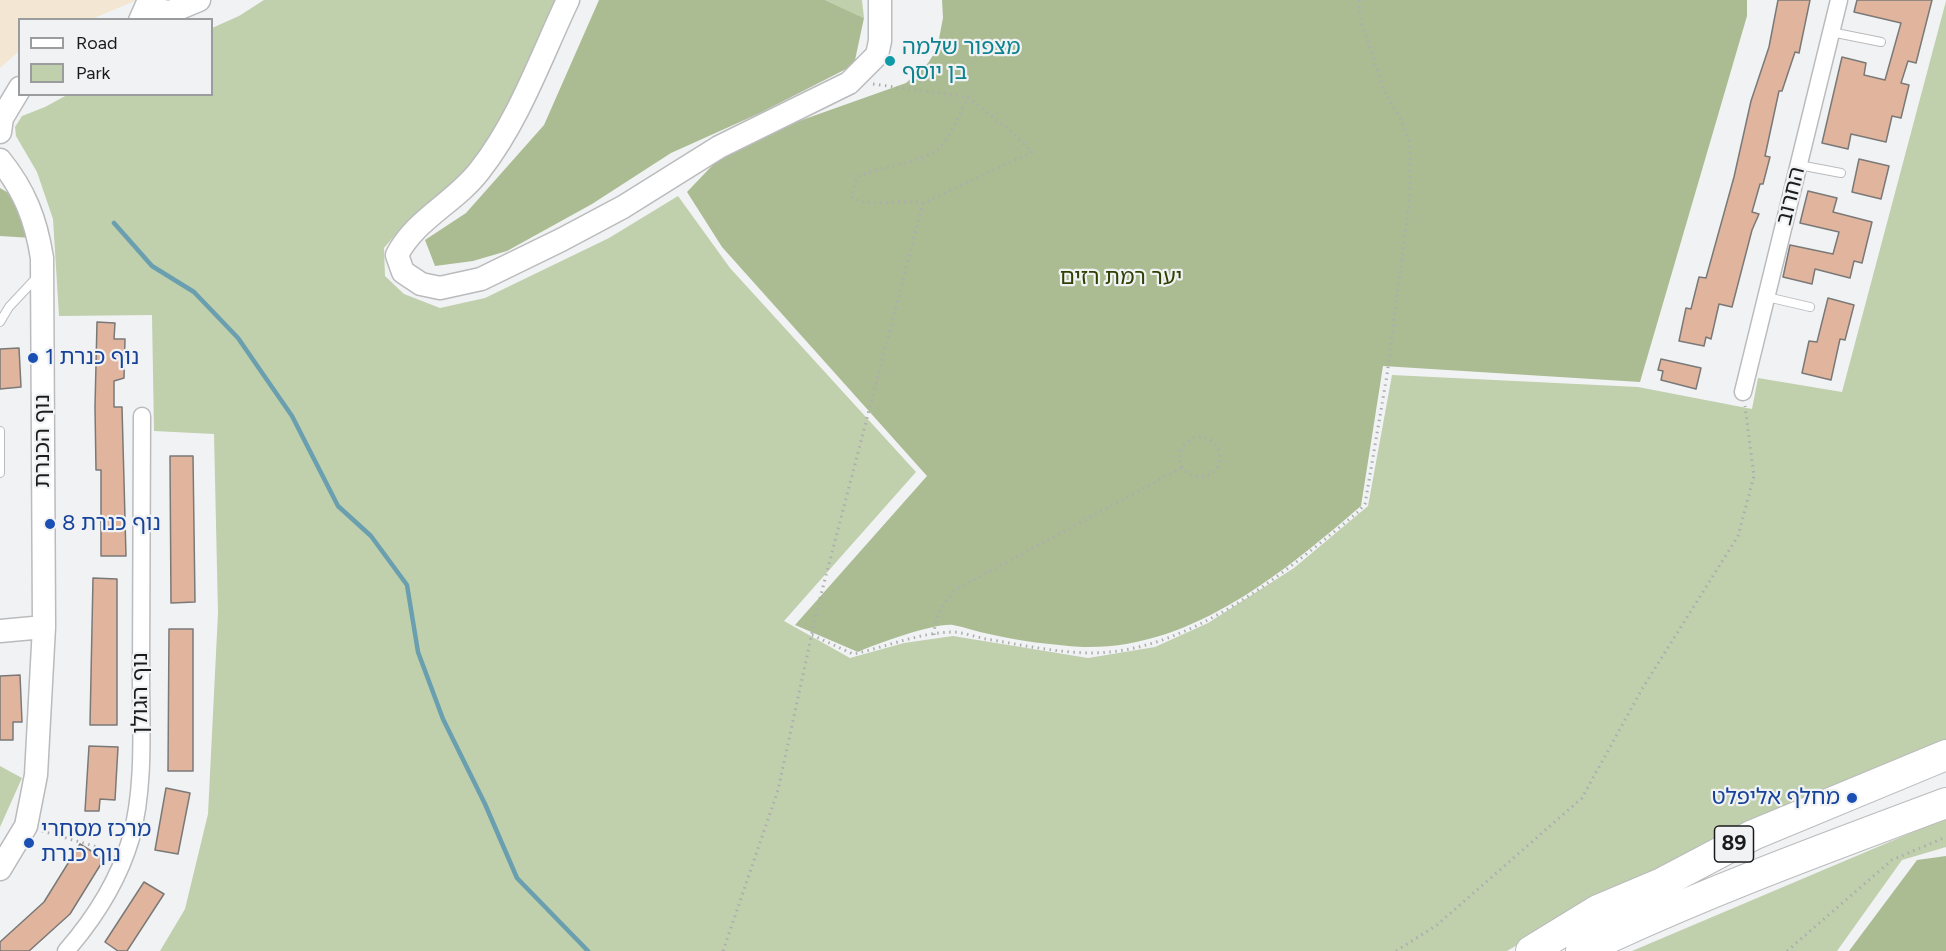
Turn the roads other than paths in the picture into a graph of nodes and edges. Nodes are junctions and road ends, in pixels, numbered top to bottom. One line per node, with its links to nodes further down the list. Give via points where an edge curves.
1 (199, 0): 5 (main road, via 175,10)
2 (568, 0): 3 (main road, via 520,105 486,161 465,187 405,239 397,255 403,272 421,284 440,288 482,279 623,207 719,147 849,83 877,55)
3 (880, 0)
4 (1839, 0): 6 (street, החרוב)
5 (146, 12)
6 (1832, 32): 7 (lane); 12 (street, החרוב)
7 (1881, 42)
8 (18, 88): 10 (main road)
9 (18, 90): 11 (main road, via 7,107)
10 (0, 98)
11 (0, 133): 13 (main road, נוף הכנרת)
12 (1799, 165): 14 (lane); 16 (street, החרוב)
13 (5, 169): 15 (main road, נוף הכנרת, via 31,207)
14 (1841, 173)
15 (42, 272): 18 (lane); 23 (main road, נוף הכנרת)
16 (1767, 297): 17 (lane); 19 (street, החרוב)
17 (1810, 307)
18 (0, 322)
19 (1743, 392)
20 (142, 416): 28 (street, נוף הגולן, via 139,785 125,855 90,919)
21 (0, 431): 22 (lane)
22 (0, 473)
23 (44, 627): 24 (main road); 27 (main road, נוף הכנרת, via 36,775 26,826)
24 (0, 631)
25 (1946, 755): 29 (highway, 89, via 1753,835 1662,883 1598,910)
26 (1946, 803): 30 (highway, 89, via 1773,867)
27 (0, 869)
28 (66, 951)
29 (1532, 951)
30 (1581, 951)

